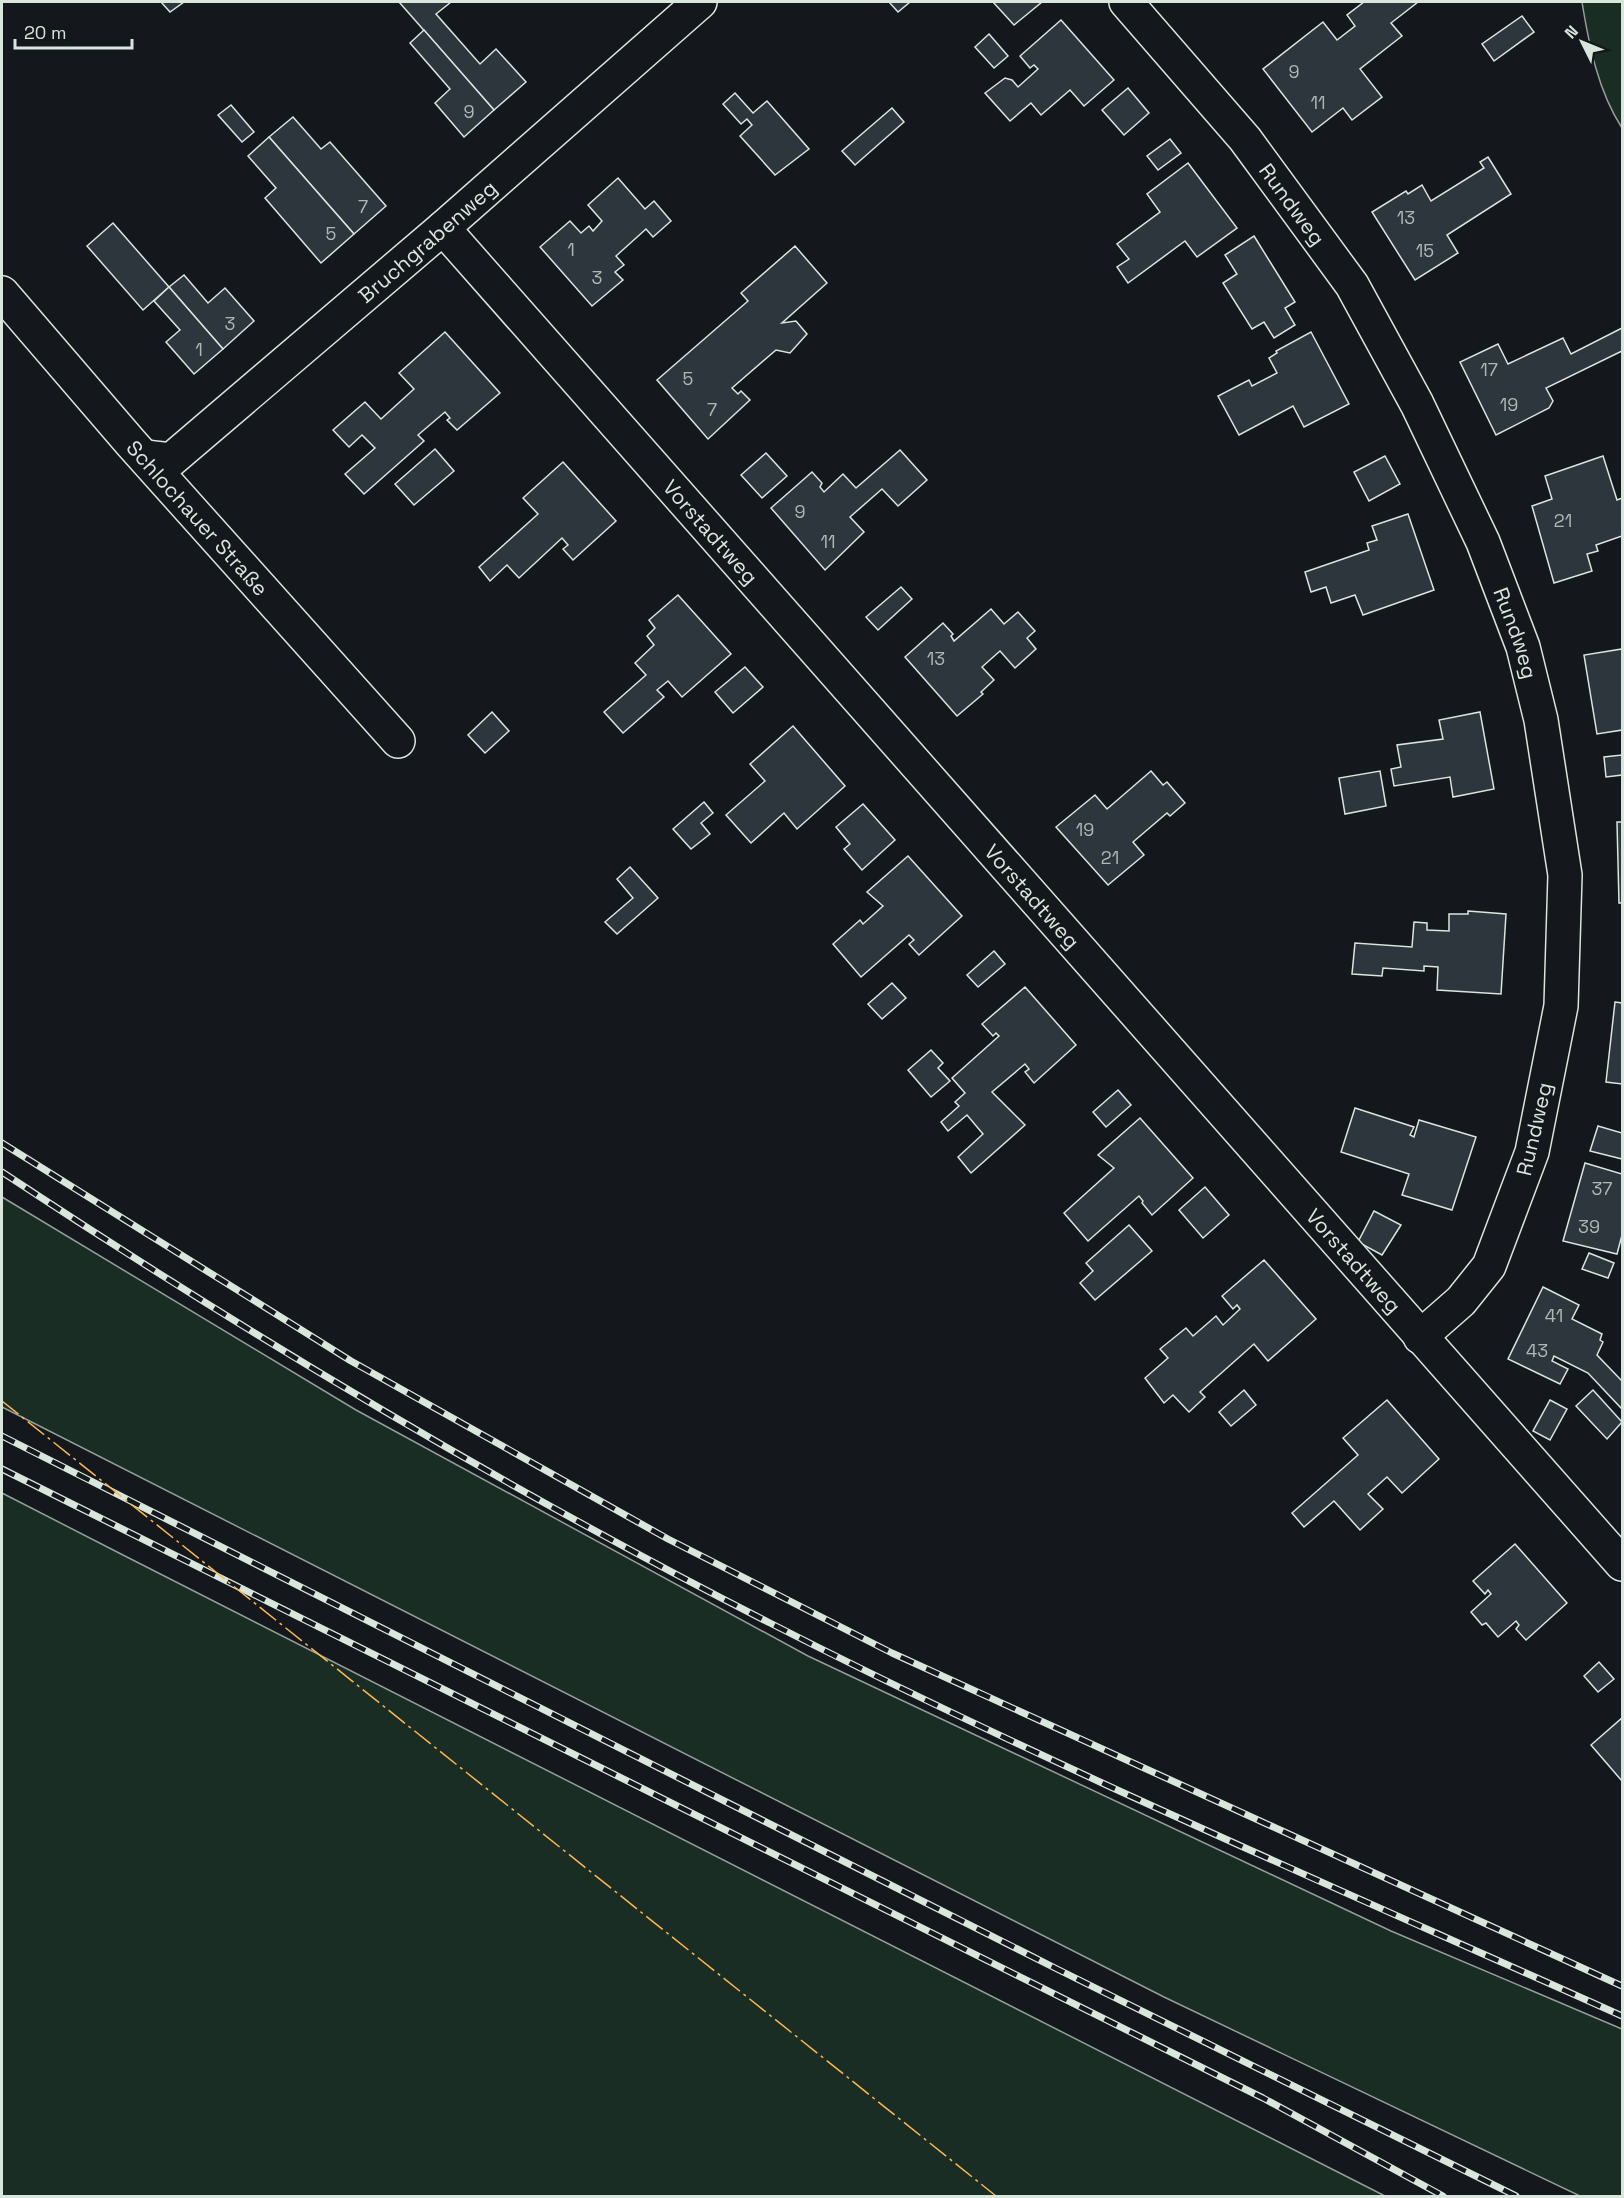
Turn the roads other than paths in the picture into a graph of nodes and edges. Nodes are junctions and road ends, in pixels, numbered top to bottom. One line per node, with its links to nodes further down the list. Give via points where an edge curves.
1 (700, 2): 3 (street, Bruchgrabenweg)
2 (1126, 2): 7 (street, Rundweg, via 1245,139 1352,285 1418,404 1483,542 1523,647 1541,720 1565,875 1561,1005 1532,1152 1489,1266 1461,1301)
3 (443, 228): 5 (street, Bruchgrabenweg, via 171,460); 7 (street, Vorstadtweg)
4 (2, 293): 5 (street, Schlochauer Straße)
5 (145, 456): 6 (street, Schlochauer Straße)
6 (398, 741)
7 (1420, 1337): 8 (street, Vorstadtweg)
8 (1623, 1564)

